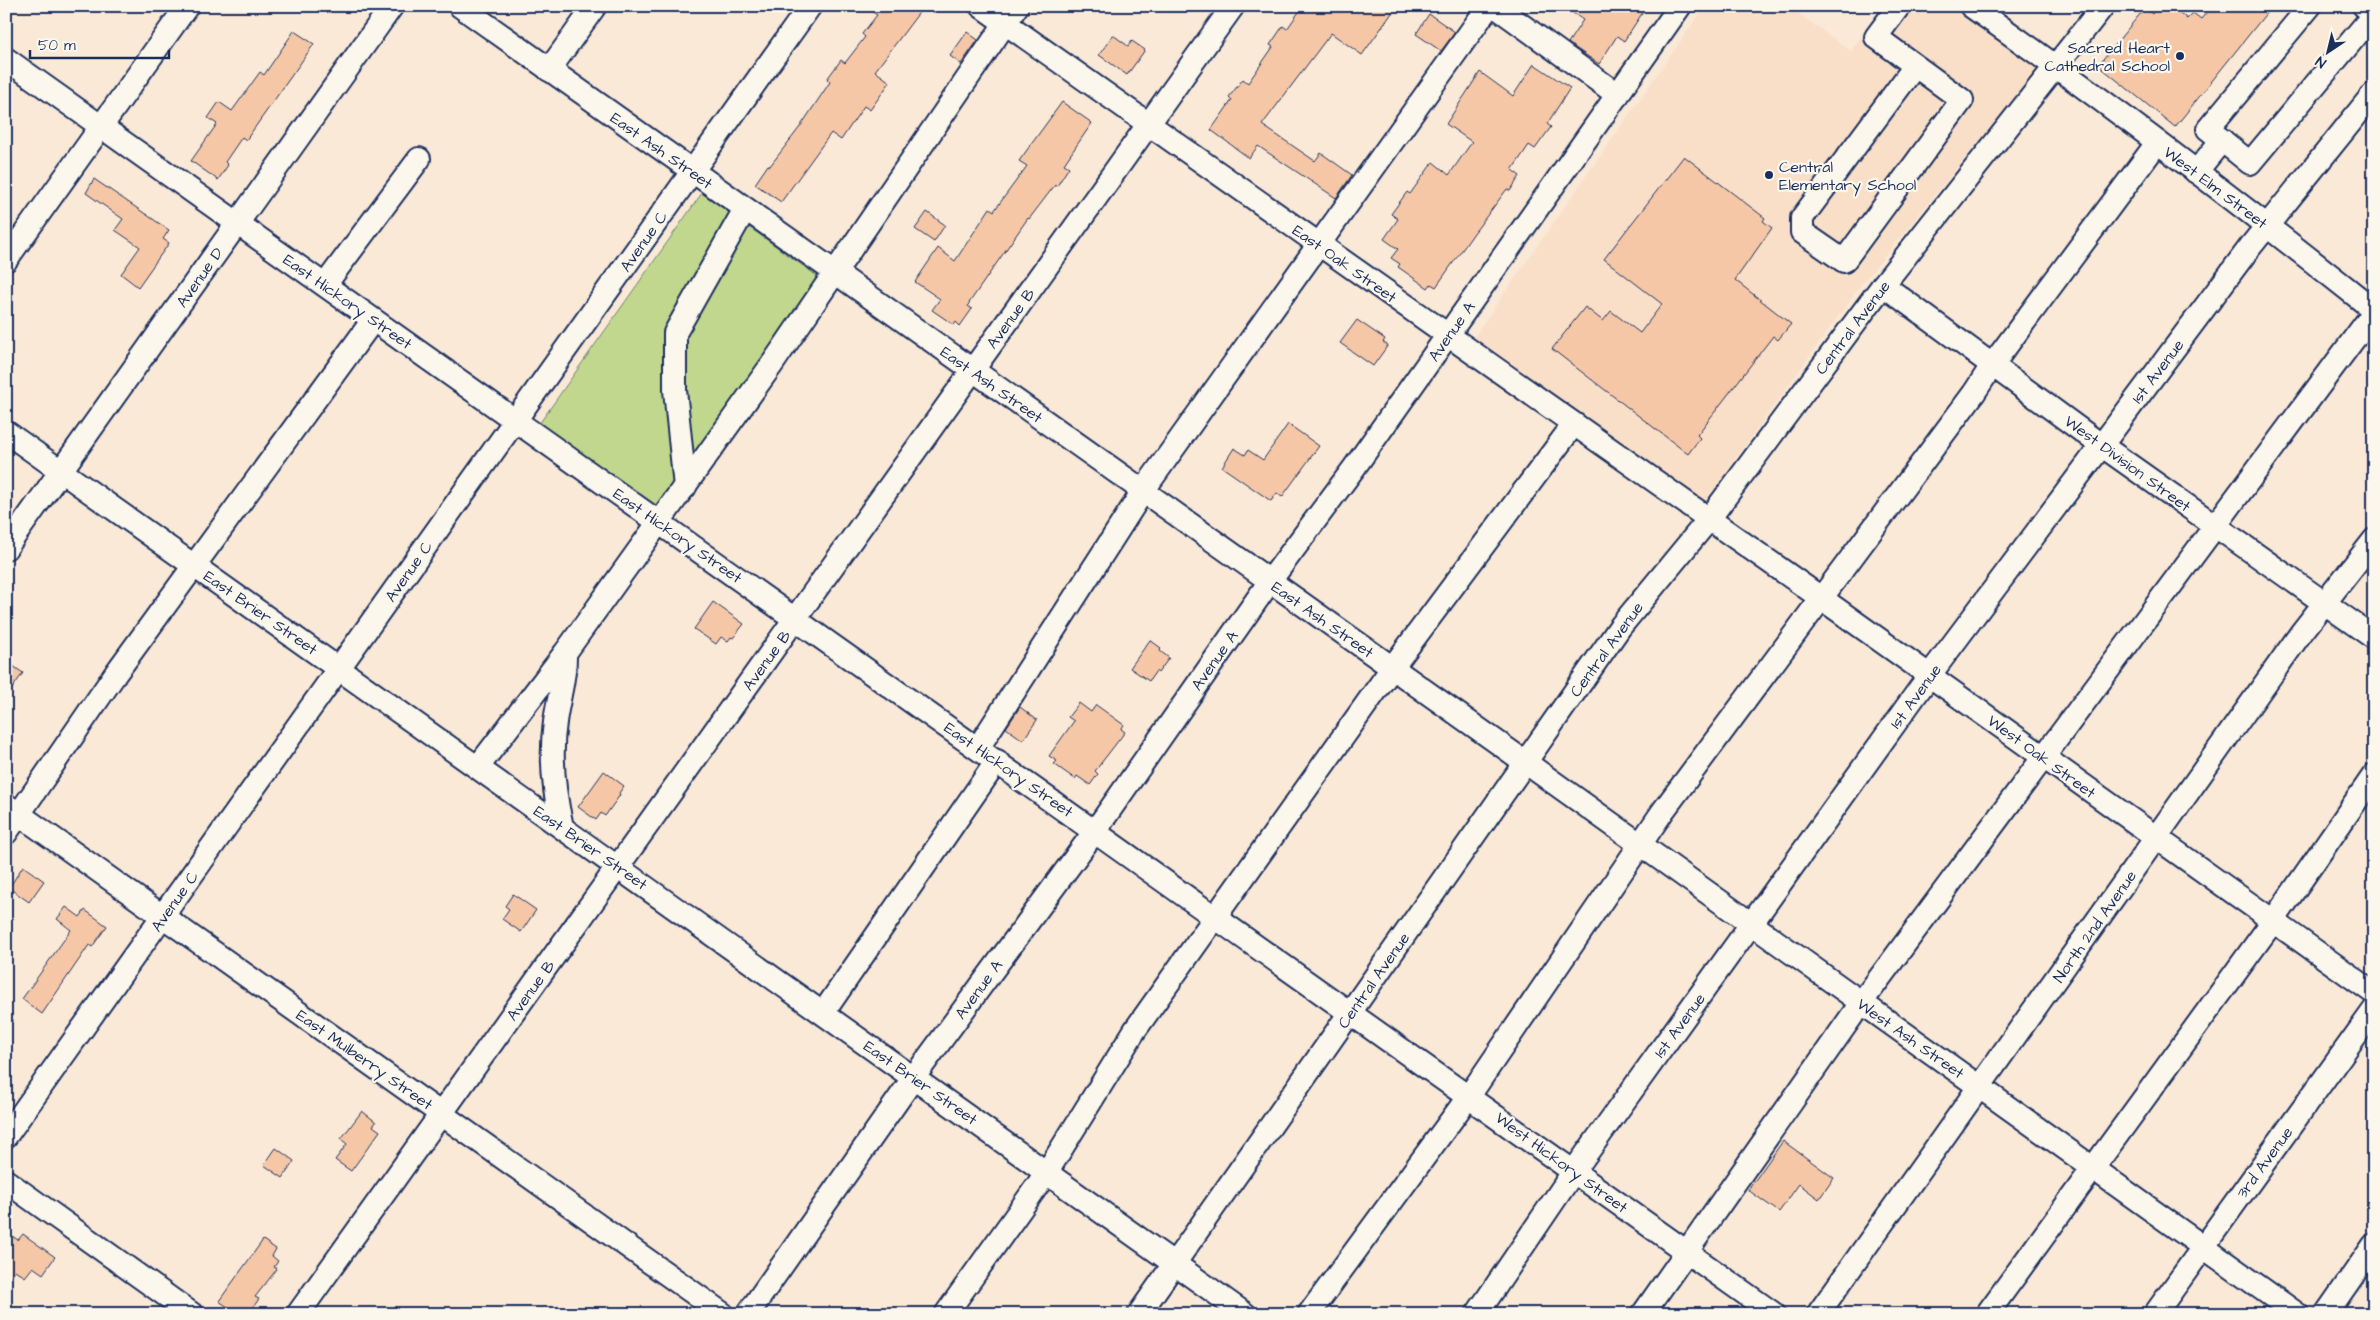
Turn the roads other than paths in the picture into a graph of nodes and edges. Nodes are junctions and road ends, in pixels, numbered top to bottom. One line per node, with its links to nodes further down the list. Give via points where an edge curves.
1 (187, 6): 24 (street)
2 (392, 6): 31 (street, Avenue D)
3 (460, 6): 20 (street, East Ash Street)
4 (595, 6): 20 (street)
5 (810, 6): 28 (street, Avenue C)
6 (981, 6): 16 (street, East Oak Street)
7 (1233, 6): 23 (street, Avenue B)
8 (1489, 6): 33 (street)
9 (1494, 6): 22 (street)
10 (1680, 6): 22 (street, Avenue A)
11 (1899, 6): 18 (street, via 1876,38)
12 (1971, 6): 19 (street, West Elm Street)
13 (2103, 6): 19 (street, Central Avenue)
14 (2310, 6): 25 (street, via 2208,129)
15 (2364, 6): 25 (street, via 2374,14 2250,164)
16 (1011, 15): 23 (street, East Oak Street); 35 (street)
17 (6, 60): 24 (street, East Hickory Street)
18 (1915, 66): 18 (street, via 1962,100 1844,261 1802,232 1802,218)
19 (2056, 66): 26 (street, West Elm Street); 37 (street, Central Avenue)
20 (549, 70): 28 (street, East Ash Street)
21 (2374, 93): 32 (street, 1st Avenue)
22 (1618, 95): 40 (street, Avenue A)
23 (1148, 124): 33 (street, East Oak Street); 42 (street, Avenue B)
24 (100, 126): 31 (street, East Hickory Street); 34 (street)
25 (2222, 140): 29 (street)
26 (2157, 143): 29 (street, West Elm Street); 41 (street)
27 (419, 159): 36 (street)
28 (693, 172): 30 (street, East Ash Street); 43 (street, Avenue C)
29 (2196, 172): 32 (street, West Elm Street)
30 (745, 209): 35 (street, East Ash Street); 48 (street, via 675,333 675,390)
31 (238, 223): 36 (street, East Hickory Street); 47 (street, Avenue D)
32 (2267, 225): 38 (street, West Elm Street); 46 (street, 1st Avenue)
33 (1321, 246): 40 (street, East Oak Street); 49 (street)
34 (6, 260)
35 (836, 273): 42 (street, East Ash Street); 48 (street)
36 (325, 285): 39 (street, East Hickory Street)
37 (1883, 285): 41 (street, West Division Street); 50 (street, Central Avenue)
38 (2374, 311): 52 (street)
39 (374, 320): 43 (street, East Hickory Street); 55 (street)
40 (1448, 335): 44 (street, East Oak Street); 56 (street, Avenue A)
41 (1993, 364): 46 (street, West Division Street); 57 (street)
42 (973, 370): 49 (street, East Ash Street); 59 (street, Avenue B)
43 (516, 420): 51 (street, East Hickory Street); 62 (street, Avenue C)
44 (1574, 424): 50 (street, East Oak Street); 63 (street)
45 (6, 432): 47 (street, East Brier Street)
46 (2101, 445): 52 (street, West Division Street); 64 (street, 1st Avenue)
47 (62, 470): 54 (street, Avenue D); 55 (street, East Brier Street)
48 (685, 487): 51 (street)
49 (1143, 491): 56 (street, East Ash Street); 65 (street)
50 (1709, 520): 57 (street, West Oak Street); 68 (street, Central Avenue, via 1620,627)
51 (660, 522): 59 (street, East Hickory Street); 61 (street)
52 (2214, 525): 58 (street, West Division Street); 66 (street)
53 (2374, 540): 58 (street, North 2nd Avenue)
54 (6, 548)
55 (195, 565): 62 (street, East Brier Street); 71 (street)
56 (1270, 581): 63 (street, East Ash Street); 73 (street, Avenue A)
57 (1821, 598): 64 (street, West Oak Street); 76 (street)
58 (2324, 604): 60 (street, West Division Street); 75 (street, North 2nd Avenue)
59 (796, 618): 65 (street, East Hickory Street); 77 (street, Avenue B)
60 (2374, 638)
61 (565, 653): 69 (street); 72 (street, via 566,671 555,722 554,764 556,803)
62 (340, 668): 69 (street, East Brier Street); 78 (street, Avenue C)
63 (1392, 668): 68 (street, East Ash Street); 79 (street)
64 (1929, 676): 66 (street, West Oak Street); 81 (street, 1st Avenue)
65 (978, 748): 67 (street, East Hickory Street)
66 (2043, 757): 75 (street, West Oak Street); 83 (street)
67 (997, 761): 73 (street, East Hickory Street); 86 (street)
68 (1525, 762): 76 (street, West Ash Street); 85 (street, Central Avenue)
69 (478, 767): 72 (street, East Brier Street)
70 (2374, 775): 80 (street)
71 (13, 809): 74 (street); 78 (street, East Mulberry Street)
72 (562, 827): 77 (street, East Brier Street)
73 (1095, 831): 79 (street, East Hickory Street); 87 (street, Avenue A)
74 (6, 833)
75 (2156, 838): 80 (street, West Oak Street); 88 (street, North 2nd Avenue)
76 (1640, 845): 81 (street, West Ash Street); 89 (street)
77 (618, 866): 86 (street, East Brier Street); 90 (street, Avenue B)
78 (163, 916): 90 (street, East Mulberry Street); 91 (street, Avenue C)
79 (1216, 916): 85 (street, East Hickory Street); 94 (street, via 1135,1030)
80 (2272, 921): 82 (street, West Oak Street); 92 (street)
81 (1751, 924): 83 (street, West Ash Street); 93 (street, 1st Avenue)
82 (2374, 994)
83 (1861, 1002): 88 (street, West Ash Street); 98 (street)
84 (2374, 1010): 96 (street, 3rd Avenue)
85 (1350, 1011): 89 (street, West Hickory Street); 99 (street, Central Avenue)
86 (823, 1013): 87 (street, East Brier Street)
87 (914, 1077): 94 (street, East Brier Street); 103 (street, Avenue A)
88 (1980, 1087): 92 (street, West Ash Street); 111 (street, North 2nd Avenue)
89 (1469, 1096): 93 (street, West Hickory Street); 107 (street)
90 (442, 1114): 101 (street, Avenue B); 102 (street, East Mulberry Street)
91 (6, 1136)
92 (2092, 1168): 96 (street, West Ash Street); 112 (street)
93 (1574, 1171): 98 (street, West Hickory Street); 108 (street, 1st Avenue)
94 (1047, 1172): 99 (street, East Brier Street); 104 (street)
95 (6, 1181): 100 (street)
96 (2203, 1246): 113 (street, 3rd Avenue); 114 (street, West Ash Street)
97 (2374, 1246): 115 (street)
98 (1686, 1251): 109 (street); 110 (street, West Hickory Street)
99 (1175, 1263): 105 (street, Central Avenue); 106 (street, East Brier Street)
100 (192, 1314)
101 (298, 1314)
102 (723, 1314)
103 (748, 1314)
104 (946, 1314)
105 (1139, 1314)
106 (1245, 1314)
107 (1309, 1314)
108 (1477, 1314)
109 (1643, 1314)
110 (1774, 1314)
111 (1818, 1314)
112 (1987, 1314)
113 (2155, 1314)
114 (2297, 1314)
115 (2326, 1314)

